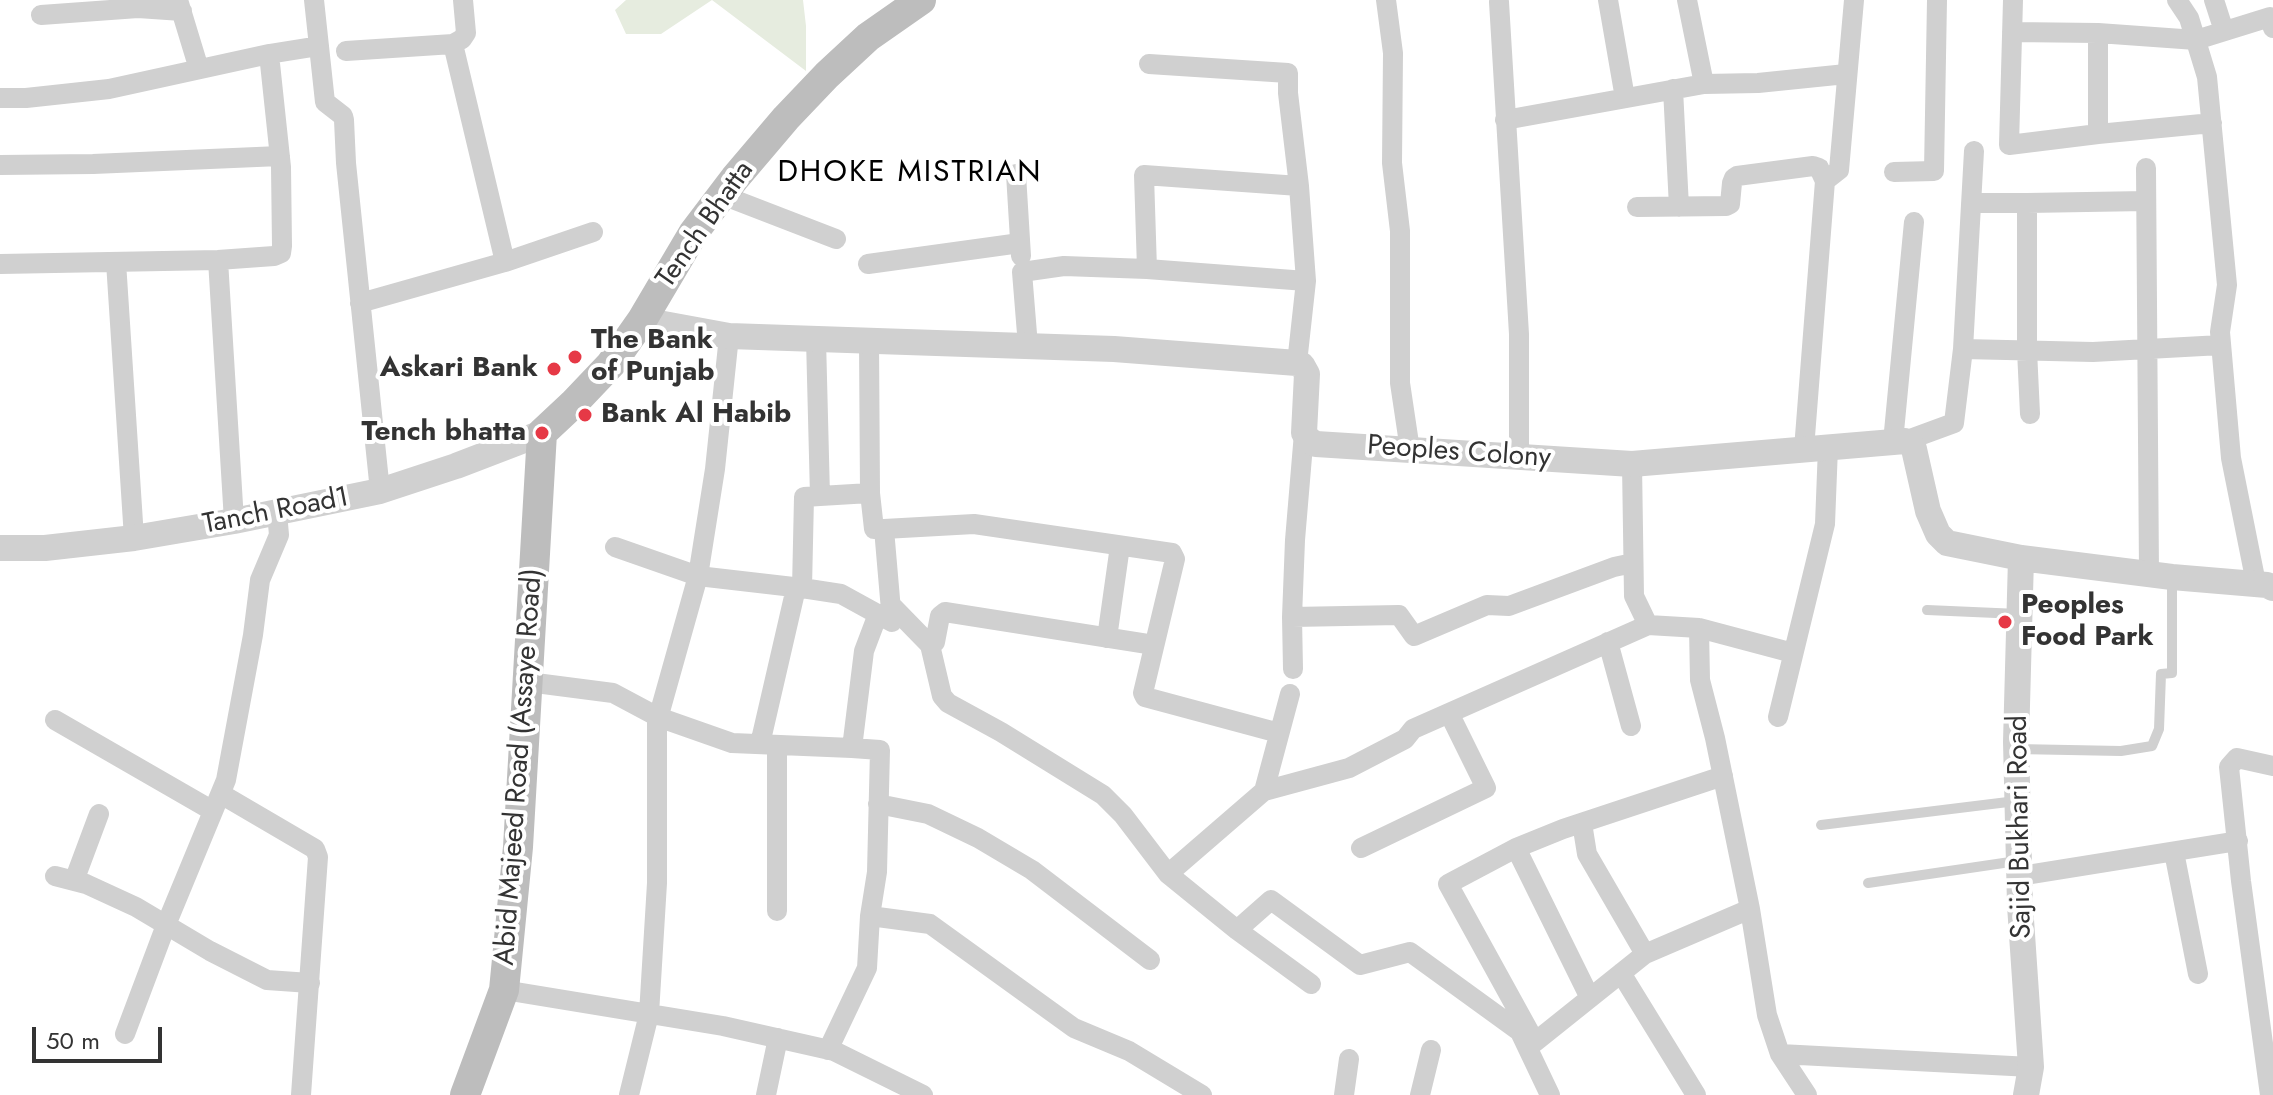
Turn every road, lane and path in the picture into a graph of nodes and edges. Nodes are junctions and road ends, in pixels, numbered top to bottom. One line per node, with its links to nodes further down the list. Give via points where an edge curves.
1 (314, 0): 22 (street)
2 (463, 0): 21 (street, via 466,33)
3 (921, 0): 43 (main road, Tench Bhatta, via 868,37 827,75)
4 (1386, 0): 77 (street, via 1400,231 1400,383)
5 (1608, 0): 31 (street)
6 (1687, 0): 28 (street)
7 (1854, 0): 27 (street)
8 (1937, 0): 39 (street, via 1934,171)
9 (2013, 0): 18 (street)
10 (2177, 0): 20 (street)
11 (2214, 0): 17 (street)
12 (1499, 2): 32 (street)
13 (81, 6): 14 (street); 15 (street)
14 (180, 6): 26 (street)
15 (41, 15)
16 (2269, 15): 17 (street)
17 (2224, 31): 20 (street)
18 (2012, 32): 19 (street); 34 (street, via 2009,145)
19 (2098, 33): 20 (street); 34 (street)
20 (2196, 40): 33 (street)
21 (453, 44): 23 (street); 55 (street)
22 (319, 46): 24 (street); 61 (street, via 325,102 344,120)
23 (346, 51)
24 (269, 54): 26 (street); 36 (street)
25 (1149, 64): 42 (street, via 1288,73)
26 (199, 69): 30 (street, via 109,89)
27 (1846, 74): 28 (street); 41 (street, via 1839,170)
28 (1704, 84): 29 (street)
29 (1673, 89): 31 (street); 48 (street)
30 (0, 98)
31 (1625, 98): 32 (street)
32 (1505, 120): 78 (street, via 1519,334)
33 (2212, 123): 34 (street); 66 (street, via 2227,285)
34 (2098, 134)
35 (1974, 151): 45 (street)
36 (280, 156): 37 (street); 53 (street, via 281,253)
37 (0, 165)
38 (2146, 168): 44 (street)
39 (1894, 172)
40 (1016, 174): 52 (street)
41 (1825, 181): 48 (street, via 1813,166 1737,176 1730,204); 76 (street)
42 (1299, 186): 58 (street, via 1144,175); 60 (street)
43 (722, 195): 51 (street); 62 (main road, Tench Bhatta)
44 (2146, 201): 46 (street); 70 (street)
45 (1971, 203): 46 (street); 68 (street)
46 (2027, 203): 69 (street)
47 (1637, 207): 48 (street)
48 (1679, 207)
49 (1914, 222): 75 (street)
50 (593, 232): 55 (street)
51 (836, 239)
52 (1020, 243): 57 (street); 59 (street)
53 (218, 260): 54 (street); 84 (street)
54 (116, 262): 56 (street); 86 (street)
55 (505, 262): 61 (street)
56 (0, 264)
57 (868, 264)
58 (1147, 269): 59 (street, via 1064,266); 60 (street)
59 (1022, 272): 67 (street)
60 (1306, 281): 71 (street)
61 (360, 303): 80 (street)
62 (642, 320): 63 (street); 73 (main road, Tench Bhatta, via 611,364)
63 (729, 336): 64 (street); 93 (street)
64 (816, 339): 65 (street); 82 (street)
65 (869, 341): 67 (street); 81 (street)
66 (2221, 345): 70 (street); 94 (street, via 2231,458)
67 (1028, 346): 71 (street)
68 (1963, 349): 69 (street); 75 (street, via 1954,423)
69 (2027, 350): 70 (street); 72 (street)
70 (2147, 350): 92 (street)
71 (1297, 363): 74 (street, via 1307,374)
72 (2030, 414)
73 (542, 433): 80 (street, Tanch Road1); 108 (main road, Abid Majeed Road (Assaye Road))
74 (1304, 433): 77 (street, Peoples Colony, via 1316,444); 99 (street)
75 (1899, 442): 76 (street, Peoples Colony); 90 (street, via 1914,449 1928,511 1947,543)
76 (1816, 448): 79 (street, Peoples Colony); 106 (street, via 1825,524)
77 (1410, 450): 78 (street, Peoples Colony)
78 (1519, 457): 79 (street, Peoples Colony)
79 (1632, 464): 91 (street)
80 (380, 491): 83 (street, Tanch Road1)
81 (870, 493): 82 (street); 85 (street, via 874,529)
82 (820, 496): 95 (street, via 804,497)
83 (277, 513): 84 (street, Tanch Road1); 123 (street, via 279,535 260,580 232,751)
84 (234, 521): 86 (street, Tanch Road1)
85 (884, 529): 87 (street, via 974,524); 96 (street)
86 (134, 538): 89 (street, Tanch Road1)
87 (1120, 546): 102 (street); 105 (street, via 1175,556)
88 (615, 547): 93 (street)
89 (0, 548)
90 (2021, 558): 92 (street); 98 (street, Sajid Bukhari Road)
91 (1633, 563): 99 (street, via 1509,606 1487,605 1414,636 1399,615); 100 (street, via 1634,596)
92 (2161, 575): 94 (street); 118 (lane, via 2172,673 2161,674 2159,729 2152,746 2121,751)
93 (698, 576): 95 (street); 111 (street)
94 (2264, 586)
95 (799, 588): 96 (street, via 841,594); 116 (street)
96 (884, 610): 104 (street); 117 (street, via 864,651)
97 (1927, 610): 98 (lane)
98 (2021, 614): 118 (street, Sajid Bukhari Road)
99 (1292, 617): 107 (street)
100 (1648, 625): 101 (street); 103 (street)
101 (1699, 628): 106 (street); 120 (street, via 1700,680)
102 (1107, 638): 104 (street, via 945,612); 105 (street)
103 (1608, 642): 110 (street); 114 (street)
104 (930, 645): 133 (street, via 948,703 1103,795)
105 (1154, 645): 115 (street, via 1145,697)
106 (1793, 653): 112 (street)
107 (1293, 669)
108 (528, 682): 111 (street, via 613,693); 146 (main road, Abid Majeed Road (Assaye Road))
109 (1290, 694): 115 (street)
110 (1449, 713): 121 (street, via 1349,768); 129 (street, via 1486,788)
111 (658, 717): 116 (street, via 732,743); 148 (street, via 657,883)
112 (1778, 717)
113 (55, 720): 123 (street)
114 (1631, 726)
115 (1279, 733): 121 (street)
116 (768, 745): 117 (street); 136 (street)
117 (852, 748): 124 (street, via 880,750)
118 (2016, 749): 122 (street, Sajid Bukhari Road)
119 (2273, 766): 128 (street, via 2237,758 2229,767)
120 (1723, 776): 126 (street); 135 (street)
121 (1264, 791): 133 (street)
122 (2018, 801): 127 (lane); 132 (street, Sajid Bukhari Road)
123 (217, 802): 138 (street); 144 (street, via 315,849 319,867)
124 (878, 804): 137 (street); 141 (street, via 928,814 978,838 1032,870)
125 (99, 814): 138 (street, via 64,878)
126 (1582, 823): 130 (street); 140 (street, via 1587,854)
127 (1821, 825)
128 (2238, 841): 131 (street); 169 (street)
129 (1361, 848)
130 (1516, 848): 147 (street); 150 (street, via 1448,884)
131 (2174, 852): 132 (street); 143 (street)
132 (2020, 869): 134 (lane); 156 (street, Sajid Bukhari Road)
133 (1168, 874): 139 (street)
134 (1868, 883)
135 (1750, 909): 140 (street); 154 (street, via 1767,1015)
136 (777, 911)
137 (870, 916): 152 (street, via 867,968); 162 (street, via 930,924 1074,1028 1129,1051)
138 (166, 925): 144 (street, via 267,980); 149 (street)
139 (1237, 930): 145 (street); 150 (street, via 1271,900 1360,965 1410,952)
140 (1645, 954): 142 (street)
141 (1150, 960)
142 (1621, 973): 147 (street); 166 (street)
143 (2198, 974)
144 (310, 983): 157 (street)
145 (1311, 984)
146 (504, 990): 148 (street); 158 (main road, Abid Majeed Road (Assaye Road))
147 (1590, 998): 150 (street)
148 (649, 1014): 151 (street); 159 (street)
149 (125, 1034)
150 (1527, 1037): 165 (street)
151 (778, 1038): 152 (street); 160 (street)
152 (828, 1050): 161 (street)
153 (1431, 1050): 164 (street)
154 (1780, 1054): 156 (street); 167 (street)
155 (1349, 1059): 163 (street)
156 (2031, 1067): 168 (street, Sajid Bukhari Road)
157 (301, 1095)
158 (465, 1095)
159 (629, 1095)
160 (766, 1095)
161 (923, 1095)
162 (1202, 1095)
163 (1344, 1095)
164 (1420, 1095)
165 (1550, 1095)
166 (1696, 1095)
167 (1807, 1095)
168 (2026, 1095)
169 (2270, 1095)

